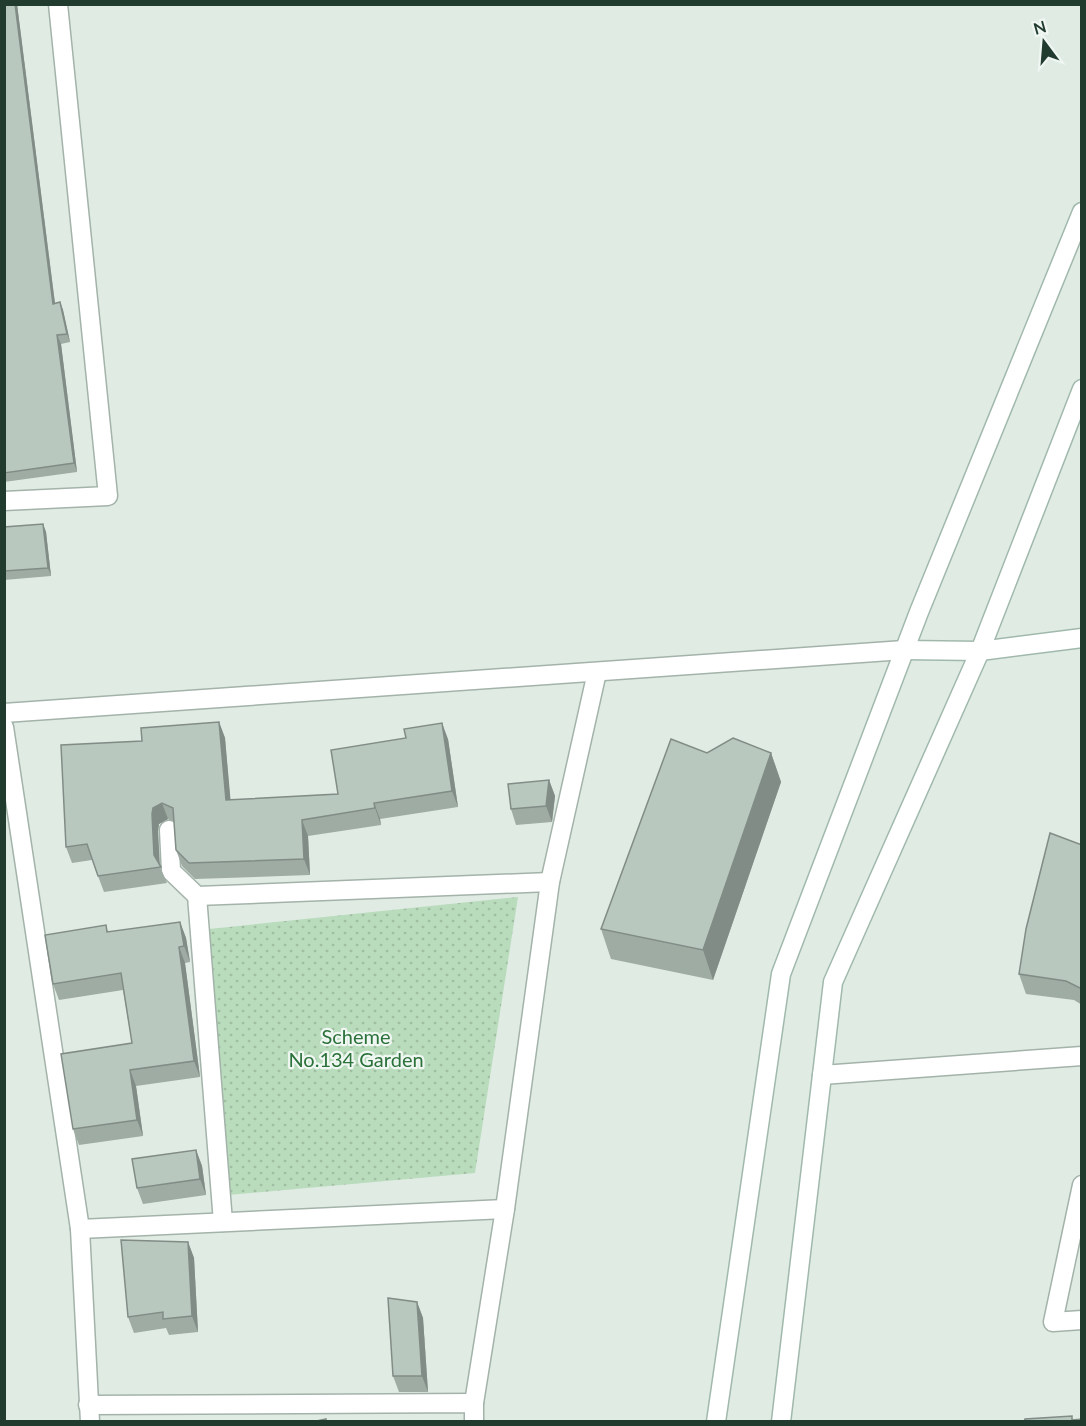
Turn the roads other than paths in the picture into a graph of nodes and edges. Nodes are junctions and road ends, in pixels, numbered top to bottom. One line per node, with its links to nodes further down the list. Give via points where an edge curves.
1 (58, 4): 4 (street, via 108,496)
2 (1082, 212): 6 (street)
3 (1082, 389): 7 (street)
4 (4, 501)
5 (1082, 638): 7 (street)
6 (904, 651): 7 (street); 8 (street); 23 (street, via 781,974)
7 (980, 651): 15 (street, via 834,982)
8 (597, 672): 9 (street); 12 (street)
9 (4, 713)
10 (4, 727): 19 (street)
11 (169, 830): 13 (street, via 171,871)
12 (550, 882): 13 (street); 17 (street)
13 (197, 896): 18 (street)
14 (1082, 1056): 15 (street)
15 (822, 1075): 24 (street)
16 (1082, 1185): 20 (street, via 1053,1322)
17 (505, 1209): 18 (street); 21 (street)
18 (223, 1222): 19 (street)
19 (80, 1229): 22 (street)
20 (1082, 1320)
21 (474, 1412): 22 (street)
22 (89, 1413)
23 (716, 1422)
24 (780, 1422)

